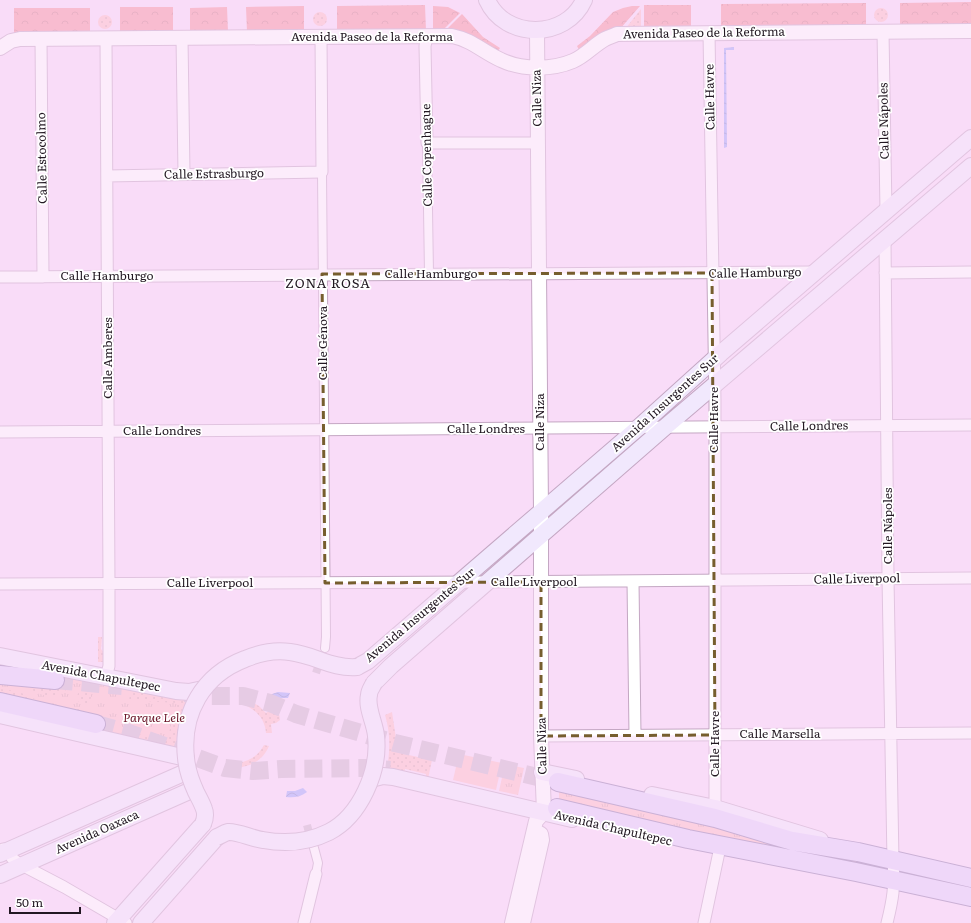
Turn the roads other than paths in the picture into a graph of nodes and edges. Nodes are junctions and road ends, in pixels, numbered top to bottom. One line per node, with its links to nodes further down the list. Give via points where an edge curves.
1 (488, 0): 3 (main road, via 498,15 511,24)
2 (584, 0): 3 (main road, via 572,17)
3 (537, 31): 13 (street, Calle Niza)
4 (971, 31): 5 (street, Avenida Paseo de la Reforma)
5 (883, 32): 6 (street, Avenida Paseo de la Reforma); 21 (street, Calle Nápoles)
6 (709, 33): 13 (street, Avenida Paseo de la Reforma, via 617,34 605,39 573,61 558,66); 25 (street, Calle Havre)
7 (321, 37): 8 (street, Avenida Paseo de la Reforma); 9 (street, Avenida Paseo de la Reforma); 18 (street, Calle Génova)
8 (427, 37): 13 (street, Avenida Paseo de la Reforma, via 462,38 508,63); 15 (street, Calle Copenhague)
9 (182, 38): 11 (street, Avenida Paseo de la Reforma); 19 (street)
10 (41, 39): 11 (street, Avenida Paseo de la Reforma); 12 (street, Avenida Paseo de la Reforma, via 15,40); 30 (street, Calle Estocolmo)
11 (106, 39): 20 (street, Calle Amberes)
12 (0, 48)
13 (537, 67): 16 (street, Calle Niza)
14 (971, 138): 21 (main road, Avenida Insurgentes Sur)
15 (427, 143): 16 (street); 28 (street, Calle Copenhague)
16 (538, 143): 29 (street, Calle Niza)
17 (971, 166): 22 (main road, Avenida Insurgentes Sur)
18 (322, 172): 19 (street, Calle Estrasburgo); 27 (street, Calle Génova)
19 (184, 174): 20 (street, Calle Estrasburgo)
20 (106, 176): 31 (street, Calle Amberes)
21 (886, 211): 23 (main road, Avenida Insurgentes Sur)
22 (885, 240): 26 (street, Calle Nápoles); 34 (main road, Avenida Insurgentes Sur)
23 (814, 272): 25 (street, Calle Hamburgo); 33 (main road, Avenida Insurgentes Sur)
24 (971, 272): 26 (street)
25 (712, 273): 29 (street, Calle Hamburgo); 33 (street, Calle Havre)
26 (885, 273): 36 (street, Calle Nápoles)
27 (322, 274): 28 (street, Calle Hamburgo); 31 (street, Calle Hamburgo); 41 (street, Calle Génova)
28 (429, 274): 29 (street, Calle Hamburgo)
29 (539, 274): 40 (street, Calle Niza)
30 (43, 276): 31 (street, Calle Hamburgo); 32 (street, Calle Hamburgo)
31 (107, 276): 43 (street, Calle Amberes)
32 (0, 277)
33 (714, 359): 34 (street, Calle Havre); 37 (main road, Avenida Insurgentes Sur)
34 (714, 386): 38 (main road, Avenida Insurgentes Sur); 39 (street, Calle Havre)
35 (971, 425): 36 (street, Calle Londres)
36 (887, 426): 39 (street, Calle Londres); 46 (street, Calle Nápoles)
37 (638, 428): 38 (street, Calle Londres); 40 (street, Calle Londres); 44 (main road, Avenida Insurgentes Sur)
38 (664, 428): 39 (street, Calle Londres); 45 (main road, Avenida Insurgentes Sur)
39 (715, 428): 48 (street, Calle Havre)
40 (540, 429): 41 (street, Calle Londres); 44 (street, Calle Niza)
41 (324, 430): 43 (street, Calle Londres); 53 (street, Calle Génova)
42 (0, 432): 43 (street, Calle Londres)
43 (108, 432): 55 (street, Calle Amberes)
44 (541, 511): 45 (street, Calle Niza); 50 (main road, Avenida Insurgentes Sur)
45 (541, 535): 51 (main road, Avenida Insurgentes Sur); 52 (street, Calle Niza)
46 (888, 578): 47 (street, Calle Liverpool); 48 (street, Calle Liverpool); 66 (street, Calle Nápoles)
47 (971, 578)
48 (715, 580): 49 (street, Calle Liverpool); 68 (street, Calle Havre)
49 (633, 581): 52 (street, Calle Liverpool); 67 (street)
50 (460, 582): 51 (street, Calle Liverpool); 53 (street, Calle Liverpool); 61 (main road, Avenida Insurgentes Sur, bridge, via 368,661 358,666 337,666 307,655 270,652 254,655 228,667)
51 (487, 582): 52 (street, Calle Liverpool); 72 (main road, Avenida Insurgentes Sur, bridge, via 374,683 369,694 369,705 375,727 377,751)
52 (541, 582): 69 (street, Calle Niza)
53 (325, 583): 55 (street, Calle Liverpool); 56 (street, Calle Génova)
54 (0, 584): 55 (street, Calle Liverpool)
55 (109, 584): 59 (street, Calle Amberes, via 109,666)
56 (325, 648)
57 (0, 656): 59 (main road, Avenida Chapultepec)
58 (0, 676): 60 (main road, Avenida Chapultepec)
59 (106, 677): 61 (main road, Avenida Chapultepec, via 176,691)
60 (55, 680)
61 (196, 690): 70 (main road, bridge, via 188,720)
62 (0, 702): 64 (main road)
63 (0, 715): 70 (main road)
64 (96, 724)
65 (971, 733): 66 (street, Calle Marsella)
66 (890, 734): 68 (street, Calle Marsella); 81 (street, Calle Nápoles)
67 (635, 735): 68 (street, Calle Marsella); 69 (street, Calle Marsella)
68 (715, 735): 75 (street, Calle Havre)
69 (541, 736): 71 (street, Calle Niza)
70 (182, 765): 74 (main road, bridge); 78 (main road, Avenida Oaxaca)
71 (542, 772): 75 (main road); 76 (street, Calle Niza)
72 (371, 778): 76 (main road, Avenida Chapultepec, via 393,777); 90 (main road, bridge, via 345,820 332,831 319,837 283,842 233,832 217,837)
73 (558, 782): 80 (main road, via 715,818 792,841)
74 (190, 791): 82 (main road, Avenida Oaxaca); 89 (main road, bridge, via 204,809 203,824)
75 (715, 808): 80 (main road)
76 (542, 818): 79 (main road, Avenida Chapultepec); 83 (main road, Avenida Chapultepec, via 688,839); 92 (street); 93 (street, via 542,840)
77 (314, 848): 84 (street, via 318,863)
78 (3, 851): 82 (street)
79 (719, 852): 83 (main road, Avenida Chapultepec, via 815,870); 94 (street)
80 (858, 852): 81 (main road)
81 (893, 861): 86 (main road); 87 (street, Calle Nápoles)
82 (23, 865): 85 (main road, Avenida Oaxaca); 89 (street)
83 (856, 872): 87 (main road, Avenida Chapultepec)
84 (316, 874): 91 (street)
85 (0, 875)
86 (971, 878)
87 (895, 881): 88 (main road, Avenida Chapultepec); 95 (street, Calle Nápoles)
88 (971, 897)
89 (120, 921)
90 (141, 923)
91 (304, 923)
92 (512, 923)
93 (523, 923)
94 (704, 923)
95 (887, 923)

